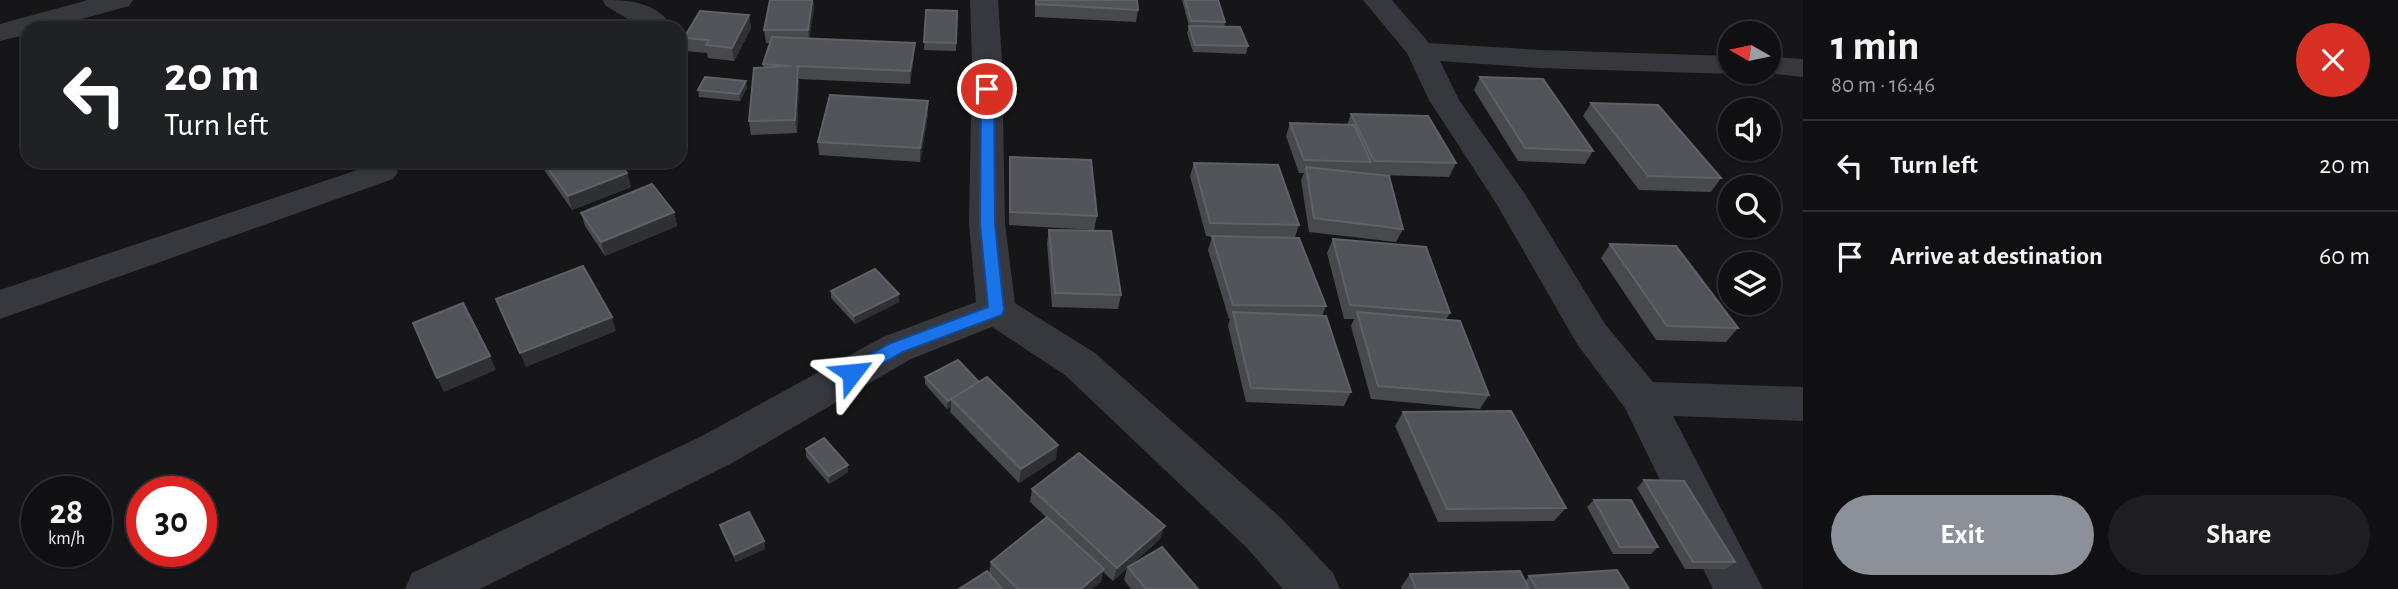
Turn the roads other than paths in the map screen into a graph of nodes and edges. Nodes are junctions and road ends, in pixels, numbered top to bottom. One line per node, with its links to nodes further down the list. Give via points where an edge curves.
1 (119, 0): 5 (street)
2 (616, 0): 6 (street)
3 (984, 0): 15 (street, via 987,224)
4 (1377, 0): 9 (street)
5 (43, 21)
6 (651, 21)
7 (21, 27): 8 (street)
8 (0, 33)
9 (1420, 51): 10 (street); 16 (street, via 1444,100 1513,202 1591,334)
10 (1718, 65)
11 (1782, 67): 12 (street)
12 (1803, 68)
13 (381, 172): 14 (street)
14 (0, 306)
15 (996, 310): 18 (street, via 897,348 716,450); 19 (street, via 1080,364 1264,533)
16 (1642, 398): 17 (street); 20 (street)
17 (1803, 404)
18 (430, 589)
19 (1315, 589)
20 (1738, 589)

